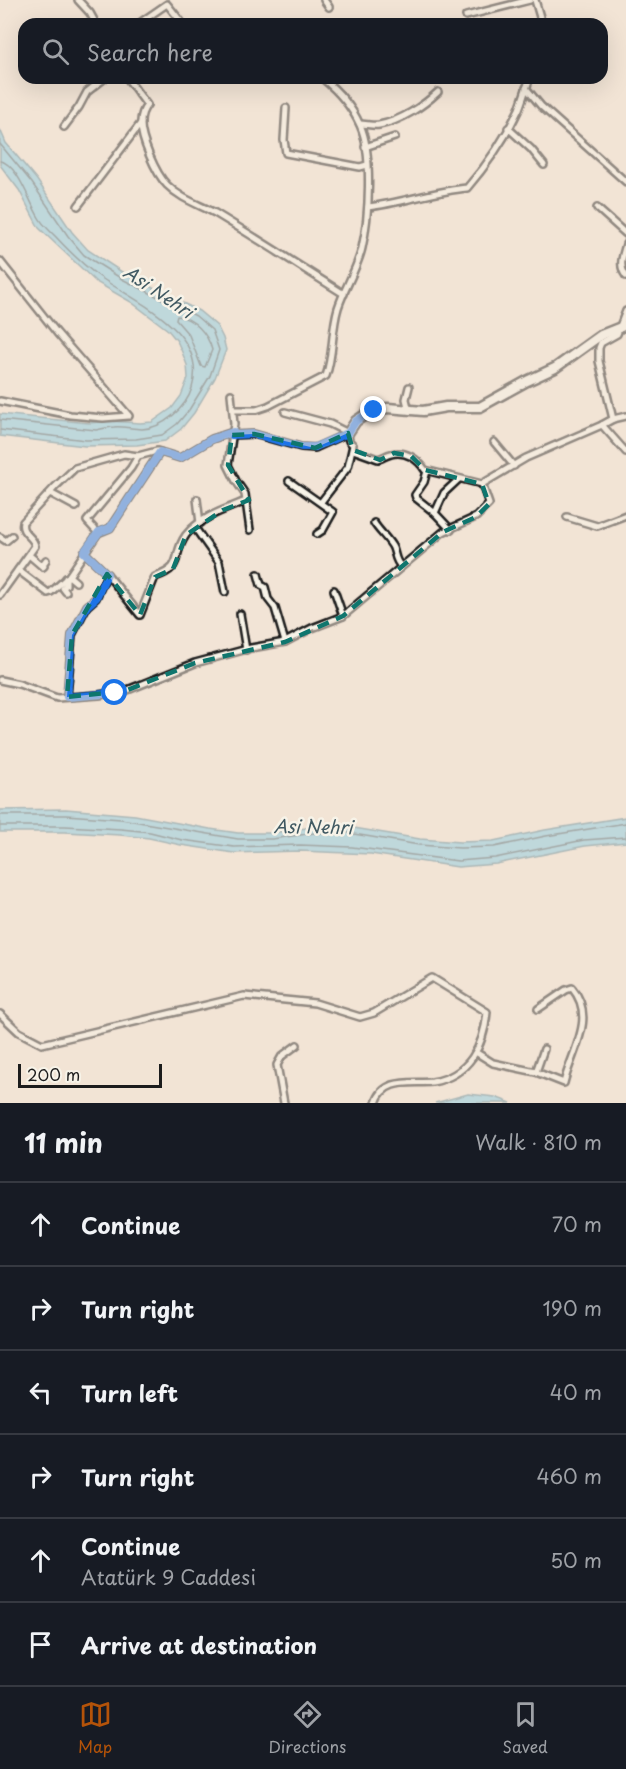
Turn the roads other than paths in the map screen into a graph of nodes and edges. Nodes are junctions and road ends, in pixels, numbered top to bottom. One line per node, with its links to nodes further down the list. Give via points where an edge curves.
1 (78, 0): 8 (street)
2 (324, 0): 6 (street)
3 (530, 0): 7 (street)
4 (535, 0): 11 (street)
5 (166, 2): 9 (street); 10 (street)
6 (329, 7)
7 (466, 16)
8 (93, 18)
9 (146, 18)
10 (178, 18)
11 (540, 18)
12 (97, 84): 21 (street, via 87,92)
13 (131, 84): 19 (street, via 147,105)
14 (328, 84): 20 (street)
15 (528, 84): 16 (street)
16 (526, 88): 22 (street); 27 (street)
17 (438, 92): 20 (street, via 404,115 379,124)
18 (286, 108): 25 (street, via 286,153 360,167)
19 (141, 123): 28 (street); 35 (street, via 157,171 178,195)
20 (360, 124): 24 (street)
21 (64, 127)
22 (508, 128): 26 (street); 29 (street, via 468,188)
23 (395, 138): 24 (street)
24 (365, 147): 25 (street)
25 (367, 165): 29 (street)
26 (544, 165)
27 (626, 182)
28 (78, 206)
29 (368, 207): 35 (street, via 362,249)
30 (597, 208): 31 (street)
31 (626, 234)
32 (626, 244): 34 (street, via 621,265)
33 (0, 261): 40 (street, via 129,416 70,415)
34 (626, 276)
35 (344, 294): 41 (street, via 338,307 326,376 268,406)
36 (626, 311): 37 (street)
37 (623, 327): 42 (street, via 593,340 555,368 480,407); 45 (street, via 599,348)
38 (409, 387): 42 (street)
39 (231, 394): 41 (street)
40 (0, 401)
41 (233, 410): 47 (street)
42 (409, 411): 48 (street, via 370,411)
43 (285, 412): 48 (street)
44 (626, 416): 45 (street)
45 (613, 418): 46 (street)
46 (602, 425): 52 (street); 54 (street)
47 (233, 433): 48 (street, via 315,447); 51 (street, via 212,439 180,458); 61 (street, via 228,465)
48 (348, 433): 50 (street)
49 (494, 442): 54 (street)
50 (352, 450): 55 (street, via 378,459 394,453 411,456); 62 (street, via 348,467)
51 (160, 452): 53 (street); 72 (street, via 110,528)
52 (626, 452)
53 (138, 456): 59 (street, via 124,454 75,468); 72 (street, via 87,521)
54 (514, 466): 58 (street)
55 (427, 471): 56 (street); 64 (street, via 415,495)
56 (459, 479): 58 (street); 64 (street, via 444,493)
57 (289, 481): 62 (street)
58 (482, 484): 71 (street, via 489,504 476,517)
59 (50, 493): 63 (street); 77 (street, via 22,524 35,543)
60 (197, 499): 67 (street)
61 (246, 501): 67 (street); 70 (street)
62 (321, 502): 73 (street, via 333,513)
63 (76, 507)
64 (435, 513): 71 (street)
65 (626, 515): 66 (street, via 597,526)
66 (567, 517)
67 (200, 523): 69 (street)
68 (374, 524): 79 (street, via 392,546)
69 (195, 528): 81 (street, via 186,535 171,570 155,577 140,615); 87 (street, via 219,562)
70 (250, 530)
71 (451, 530): 79 (street)
72 (98, 533): 76 (street)
73 (317, 534)
74 (12, 536): 75 (street, via 6,541)
75 (0, 537)
76 (84, 552): 81 (street); 83 (street)
77 (29, 555): 78 (street, via 43,567); 80 (street)
78 (46, 560)
79 (401, 566): 90 (street)
80 (18, 570): 83 (street, via 48,593); 88 (street)
81 (107, 574): 96 (street, via 72,635)
82 (258, 574): 91 (street, via 275,608)
83 (68, 577): 84 (street); 86 (street, via 63,588)
84 (76, 582)
85 (334, 590): 90 (street)
86 (66, 592)
87 (225, 592)
88 (0, 595)
89 (240, 614): 92 (street)
90 (343, 616): 91 (street)
91 (285, 642): 92 (street)
92 (246, 650): 95 (street, via 195,663)
93 (0, 680): 96 (street, via 57,698)
94 (123, 682): 95 (street)
95 (125, 691): 96 (street)
96 (67, 697)
97 (538, 1009): 102 (street, via 572,988 581,998 584,1021 564,1083)
98 (0, 1014): 101 (street, via 19,1032 42,1044 244,996 315,1003 360,1017 374,1013 432,978 487,1012)
99 (297, 1045): 103 (street, via 276,1065)
100 (544, 1049): 102 (street)
101 (477, 1053): 102 (street, via 493,1062); 104 (street, via 453,1075 429,1082 398,1083 382,1091)
102 (536, 1072)
103 (284, 1103)
104 (376, 1103)

